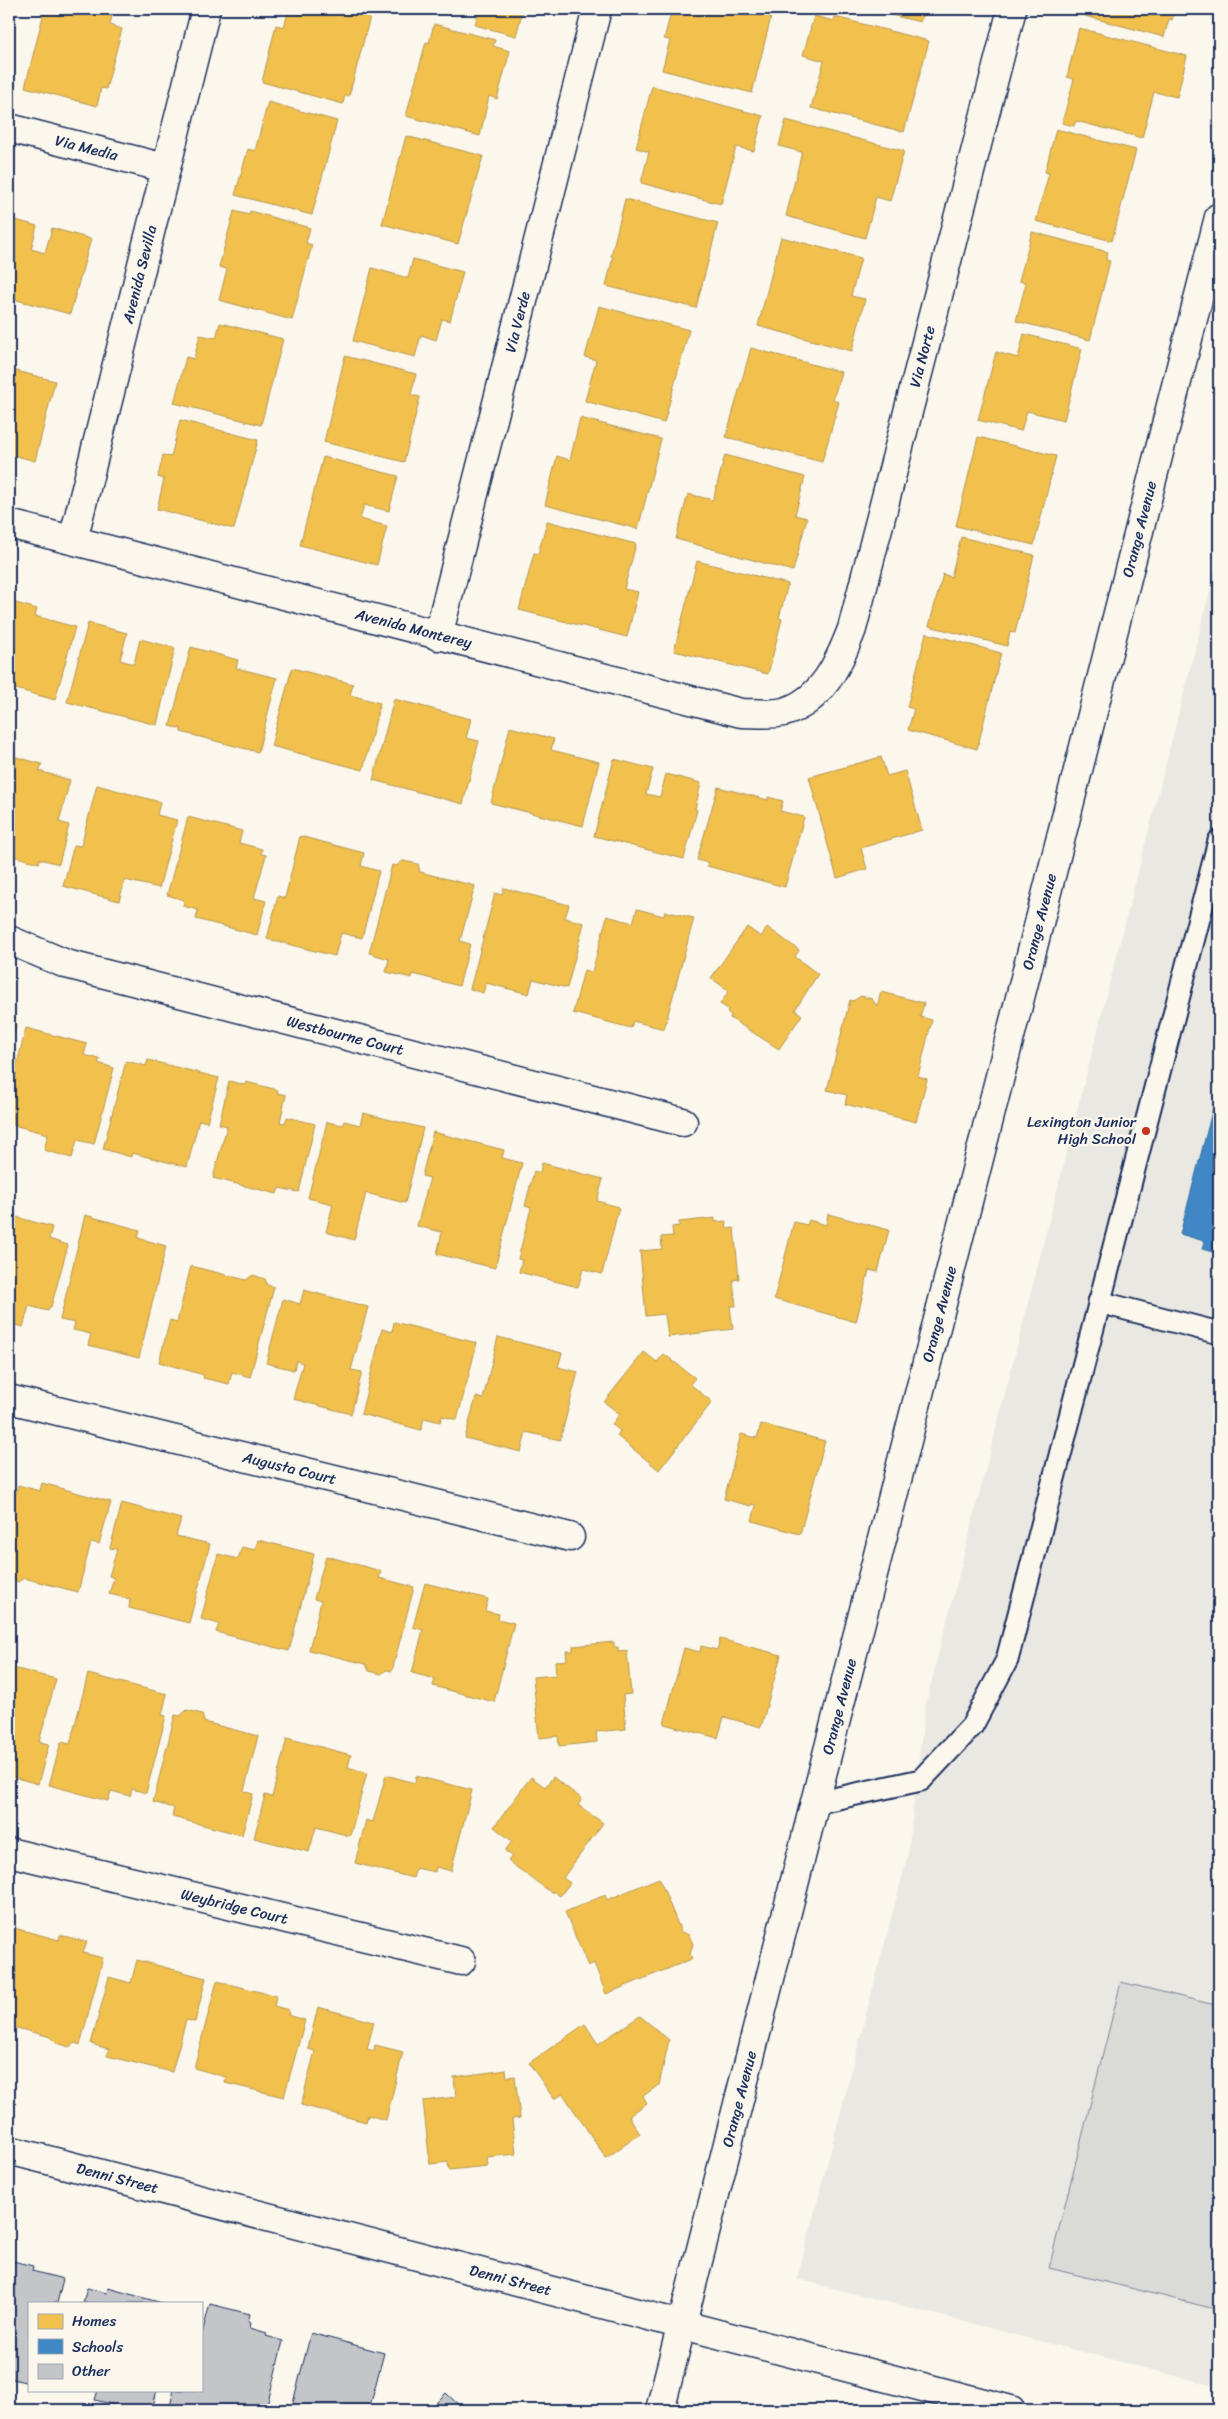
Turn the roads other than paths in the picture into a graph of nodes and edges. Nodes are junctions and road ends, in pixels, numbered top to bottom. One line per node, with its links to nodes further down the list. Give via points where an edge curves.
1 (206, 9): 5 (street, Avenida Sevilla)
2 (597, 9): 9 (street, Via Verde)
3 (1012, 9): 10 (street, Via Norte, via 852,629 837,664)
4 (9, 128): 5 (street, Via Media)
5 (165, 168): 8 (street, Avenida Sevilla)
6 (1219, 218): 18 (street, Orange Avenue)
7 (9, 524): 8 (street, Avenida Monterey)
8 (72, 540): 9 (street, Avenida Monterey)
9 (438, 636): 10 (street, Avenida Monterey, via 742,713 783,712)
10 (815, 695)
11 (1219, 841): 14 (lane)
12 (9, 940): 13 (street, Westbourne Court, via 66,964)
13 (683, 1122)
14 (1099, 1302): 15 (lane); 18 (lane, via 1006,1660 972,1726 921,1780)
15 (1219, 1333)
16 (9, 1399): 17 (street, Augusta Court)
17 (570, 1537)
18 (815, 1803): 22 (street, Orange Avenue)
19 (9, 1852): 20 (street, Weybridge Court)
20 (461, 1961)
21 (9, 2150): 22 (street, Denni Street)
22 (682, 2324): 23 (street, Orange Avenue); 24 (street, Denni Street)
23 (660, 2410)
24 (1011, 2410)

